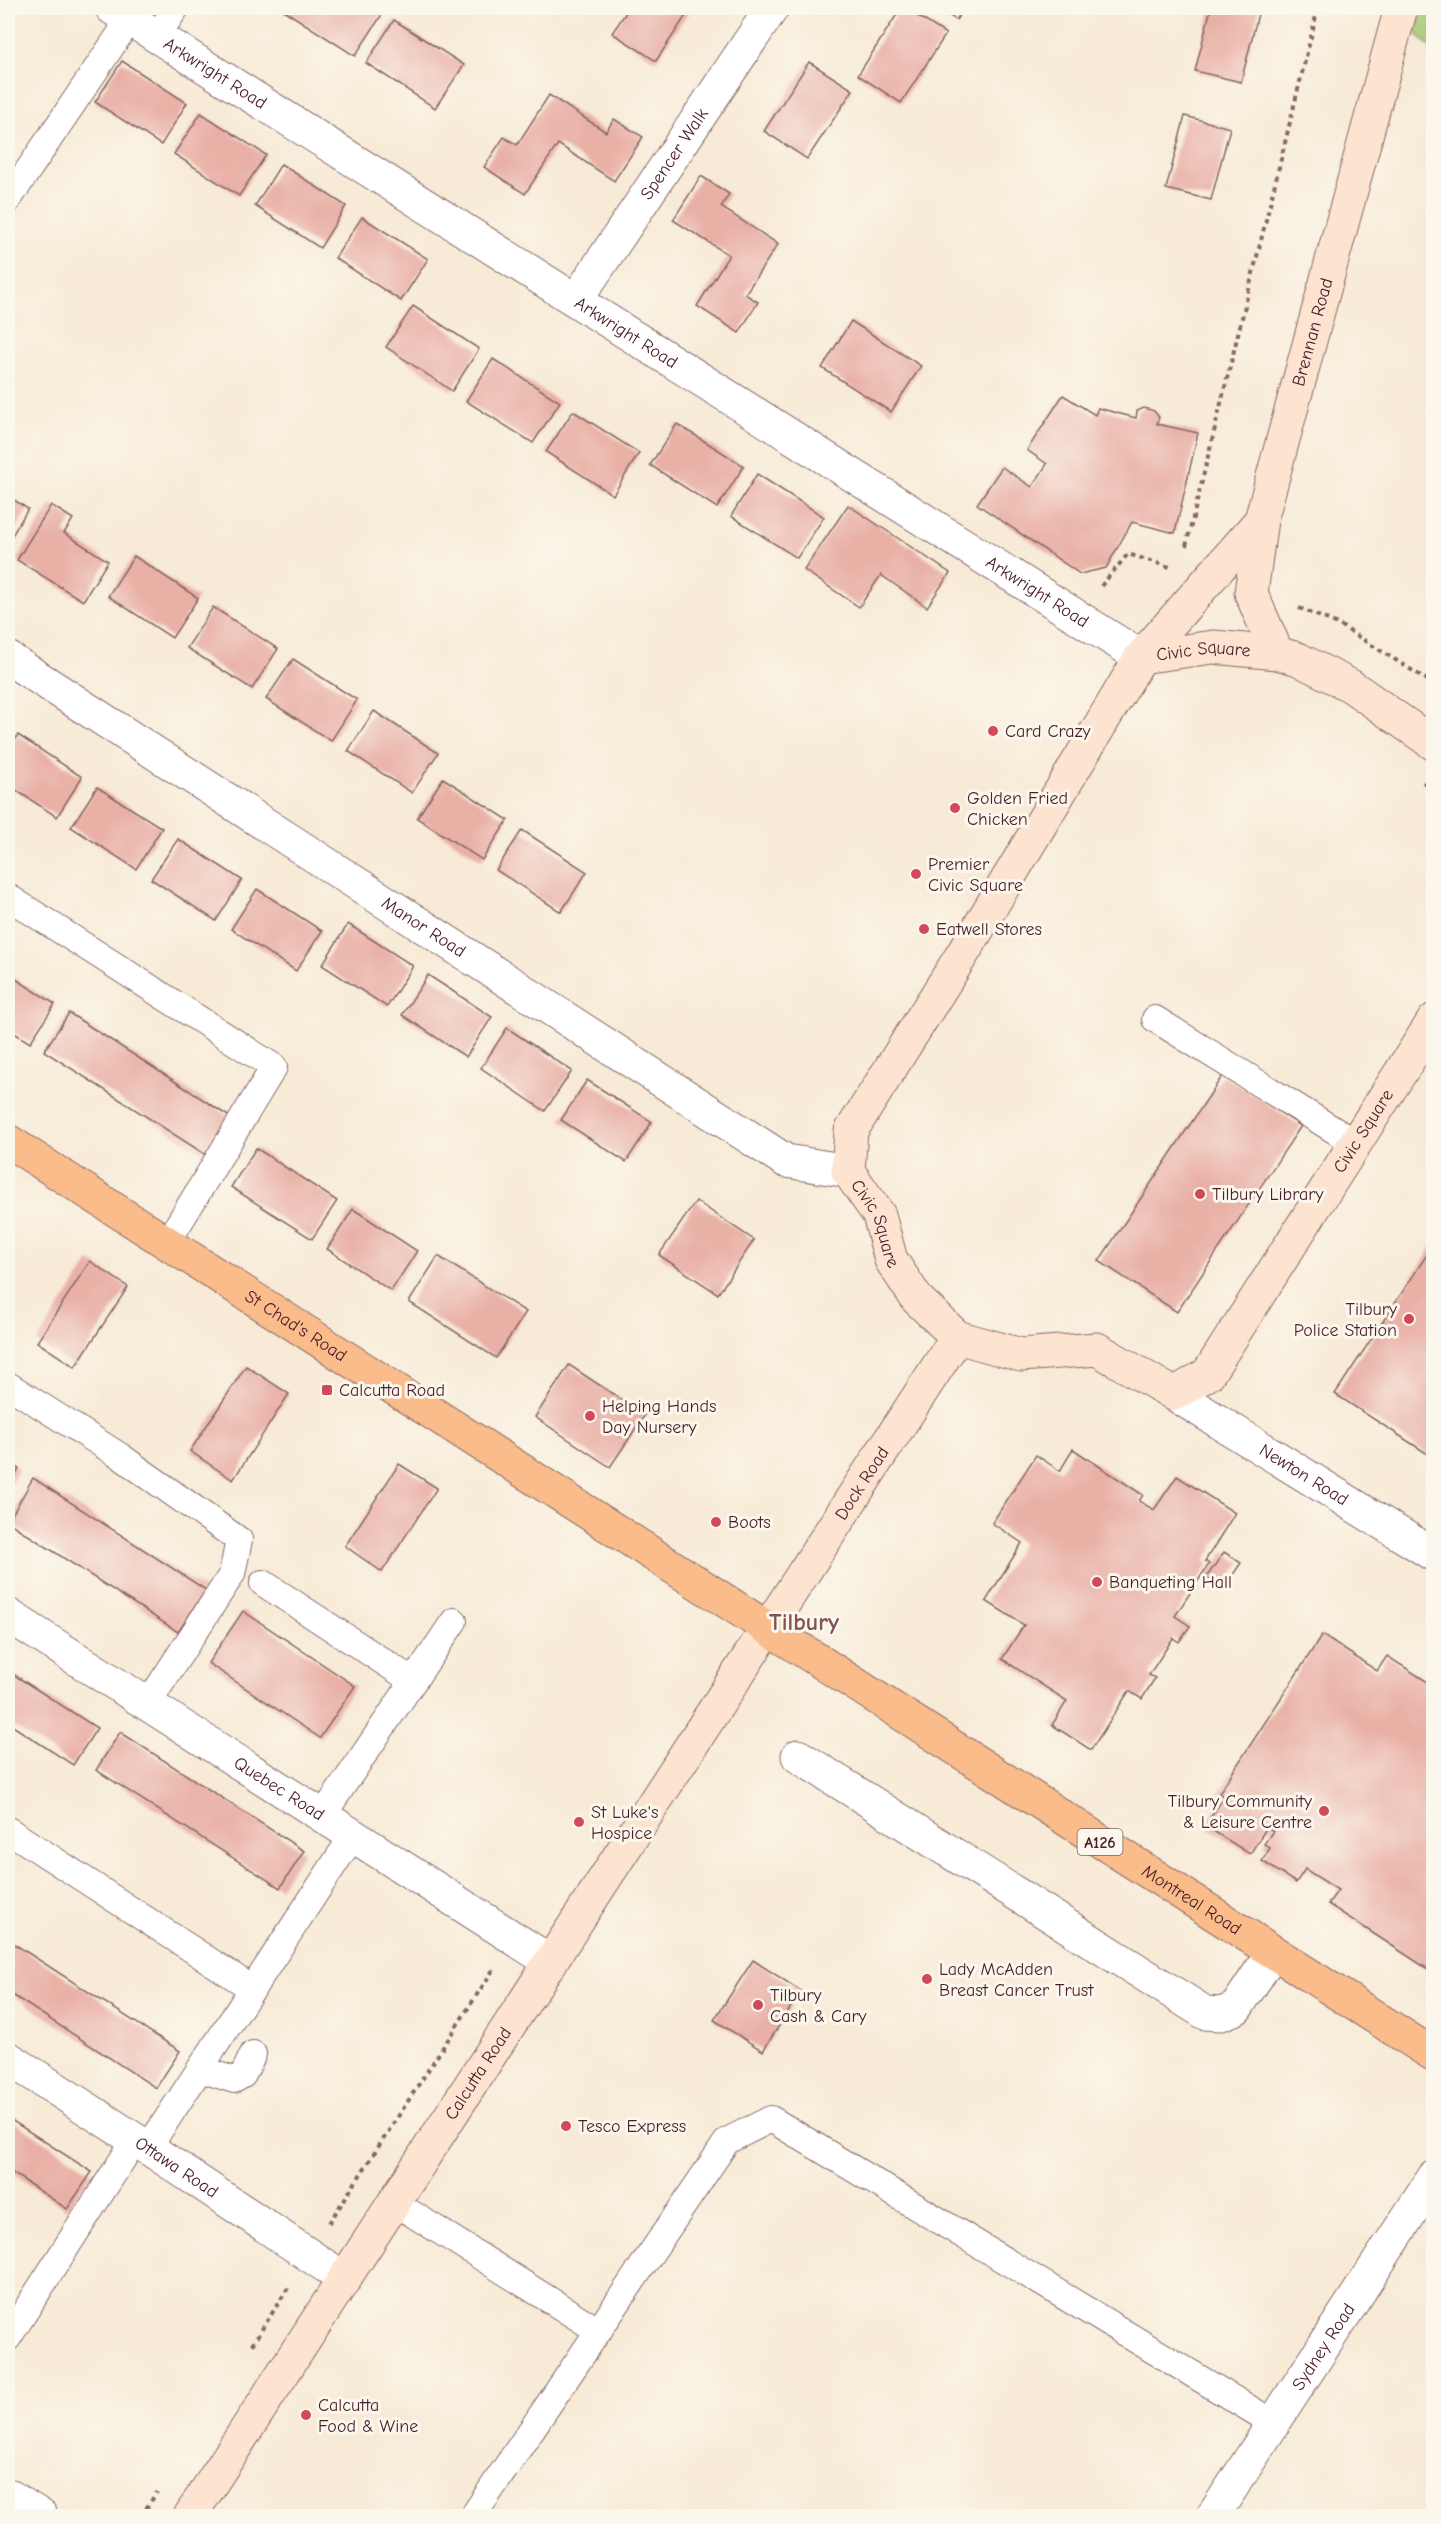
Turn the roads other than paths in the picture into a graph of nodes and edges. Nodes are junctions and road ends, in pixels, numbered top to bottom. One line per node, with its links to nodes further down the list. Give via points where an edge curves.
1 (176, 8): 5 (lane)
2 (771, 8): 7 (street, Spencer Walk)
3 (1401, 8): 8 (street, Brennan Road)
4 (121, 13): 5 (street, Arkwright Road); 6 (lane)
5 (158, 36): 7 (street, Arkwright Road)
6 (8, 200)
7 (576, 300): 10 (street, Arkwright Road)
8 (1261, 520): 9 (street, Brennan Road, via 1251,593); 10 (street)
9 (1277, 653): 10 (street, Civic Square, via 1213,647); 12 (street, Civic Square, via 1298,659 1351,686)
10 (1141, 657): 18 (street, Civic Square, via 851,1131)
11 (8, 658): 18 (street, Manor Road, via 786,1161)
12 (1434, 744)
13 (8, 897): 19 (lane, via 274,1067)
14 (1155, 1019): 17 (lane)
15 (1434, 1020): 17 (street, Civic Square)
16 (8, 1141): 19 (main road, St Chad's Road / A126)
17 (1355, 1143): 22 (street, Civic Square, via 1208,1374)
18 (848, 1171): 20 (street, Civic Square, via 879,1215 891,1260 916,1299)
19 (167, 1243): 27 (main road, St Chad's Road / A126)
20 (957, 1337): 22 (street, Civic Square, via 1021,1355 1097,1349); 27 (street, Dock Road)
21 (8, 1385): 29 (lane, via 120,1456 239,1540 232,1574)
22 (1174, 1394): 23 (street, Newton Road)
23 (1434, 1555)
24 (263, 1583): 28 (lane)
25 (8, 1615): 29 (street, Quebec Road)
26 (454, 1621): 28 (lane)
27 (766, 1629): 34 (main road, Montreal Road / A126); 35 (street, Calcutta Road)
28 (413, 1681): 31 (lane)
29 (147, 1705): 31 (street, Quebec Road)
30 (798, 1756): 34 (street, via 1205,2013 1221,2014 1236,2008)
31 (323, 1815): 33 (street, Quebec Road)
32 (8, 1830): 36 (lane)
33 (354, 1834): 35 (street, Quebec Road); 36 (lane)
34 (1273, 1952): 38 (main road, Montreal Road / A126)
35 (551, 1962): 43 (street, Calcutta Road)
36 (253, 1989): 40 (lane)
37 (253, 2054): 40 (lane, via 243,2075 234,2080)
38 (1434, 2055)
39 (8, 2058): 41 (street, Ottawa Road)
40 (200, 2069): 41 (lane)
41 (142, 2144): 44 (street, Ottawa Road); 45 (lane)
42 (1434, 2177): 47 (street, Sydney Road)
43 (395, 2203): 44 (street, Calcutta Road); 46 (lane)
44 (345, 2279): 50 (street, Calcutta Road)
45 (10, 2327)
46 (599, 2331): 47 (lane, via 727,2141 771,2118); 51 (lane)
47 (1275, 2424): 52 (street, Sydney Road)
48 (8, 2495): 49 (street)
49 (42, 2517)
50 (190, 2517)
51 (473, 2517)
52 (1213, 2517)

